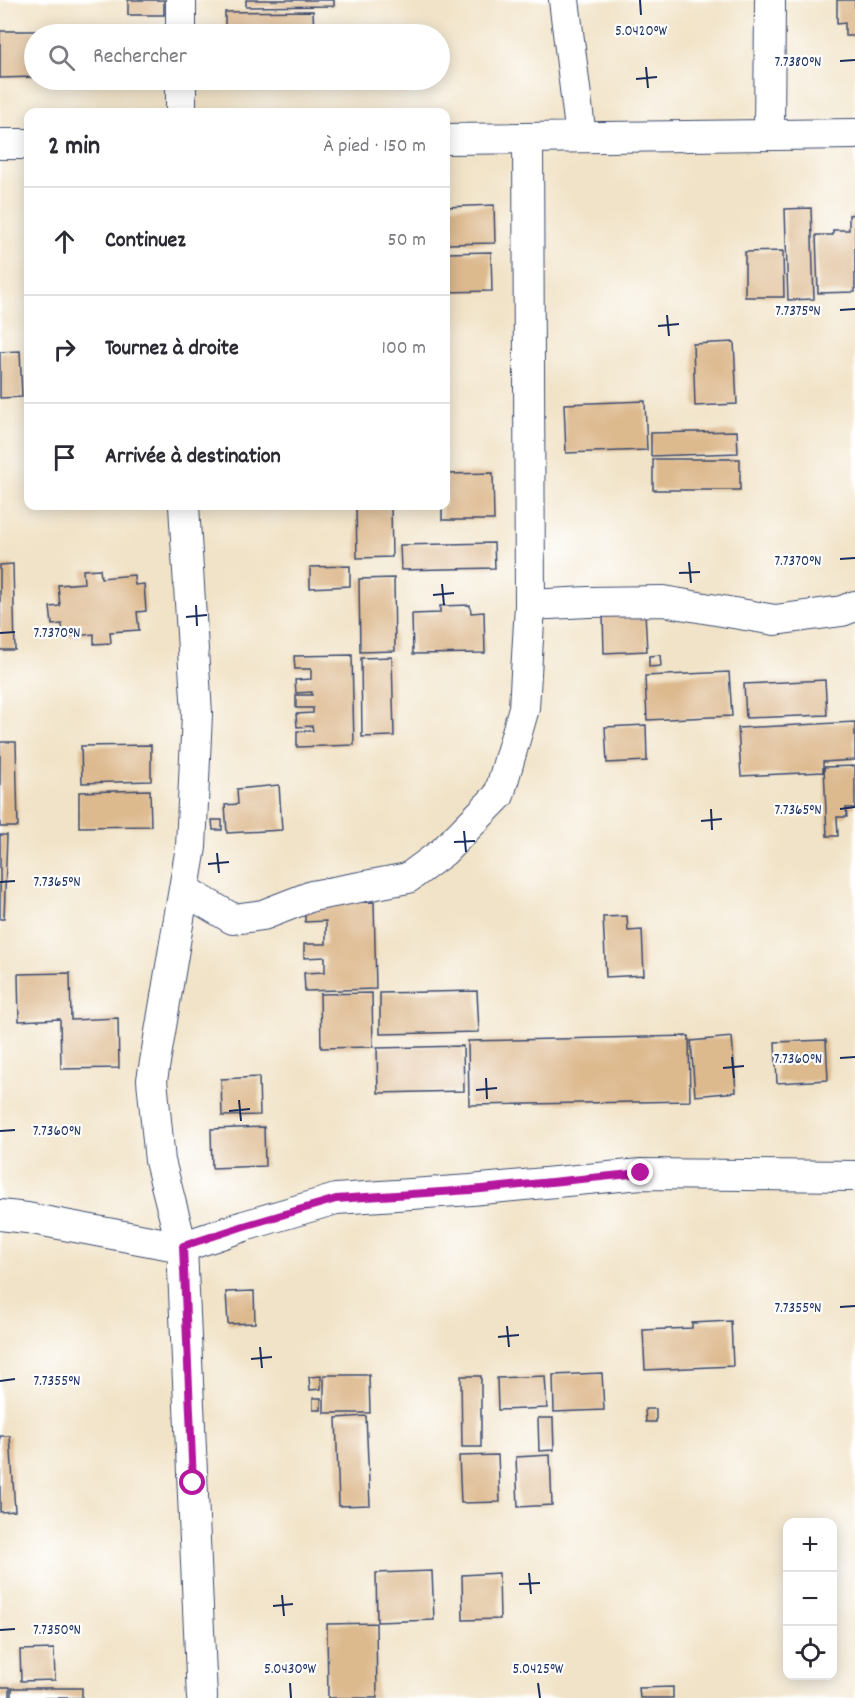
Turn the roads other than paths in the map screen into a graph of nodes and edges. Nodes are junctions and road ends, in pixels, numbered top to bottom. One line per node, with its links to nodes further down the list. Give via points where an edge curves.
1 (181, 0): 4 (street)
2 (564, 0): 9 (street)
3 (770, 0): 8 (street)
4 (181, 24)
5 (181, 90): 6 (street)
6 (181, 108)
7 (855, 134): 8 (street)
8 (768, 135): 9 (street)
9 (581, 137): 10 (street)
10 (528, 138): 11 (street); 15 (street)
11 (450, 139)
12 (0, 144): 13 (street)
13 (24, 144)
14 (184, 510): 17 (street, via 197,714 191,848)
15 (530, 605): 16 (street, via 663,601 775,620 843,612); 17 (street, via 524,708 499,795 443,852 408,878 312,896 263,915 233,919)
16 (855, 606)
17 (184, 890): 20 (street, via 153,1080 160,1161)
18 (855, 1176): 20 (street, via 641,1173 336,1199)
19 (0, 1215): 20 (street)
20 (183, 1246): 21 (street)
21 (202, 1698)

